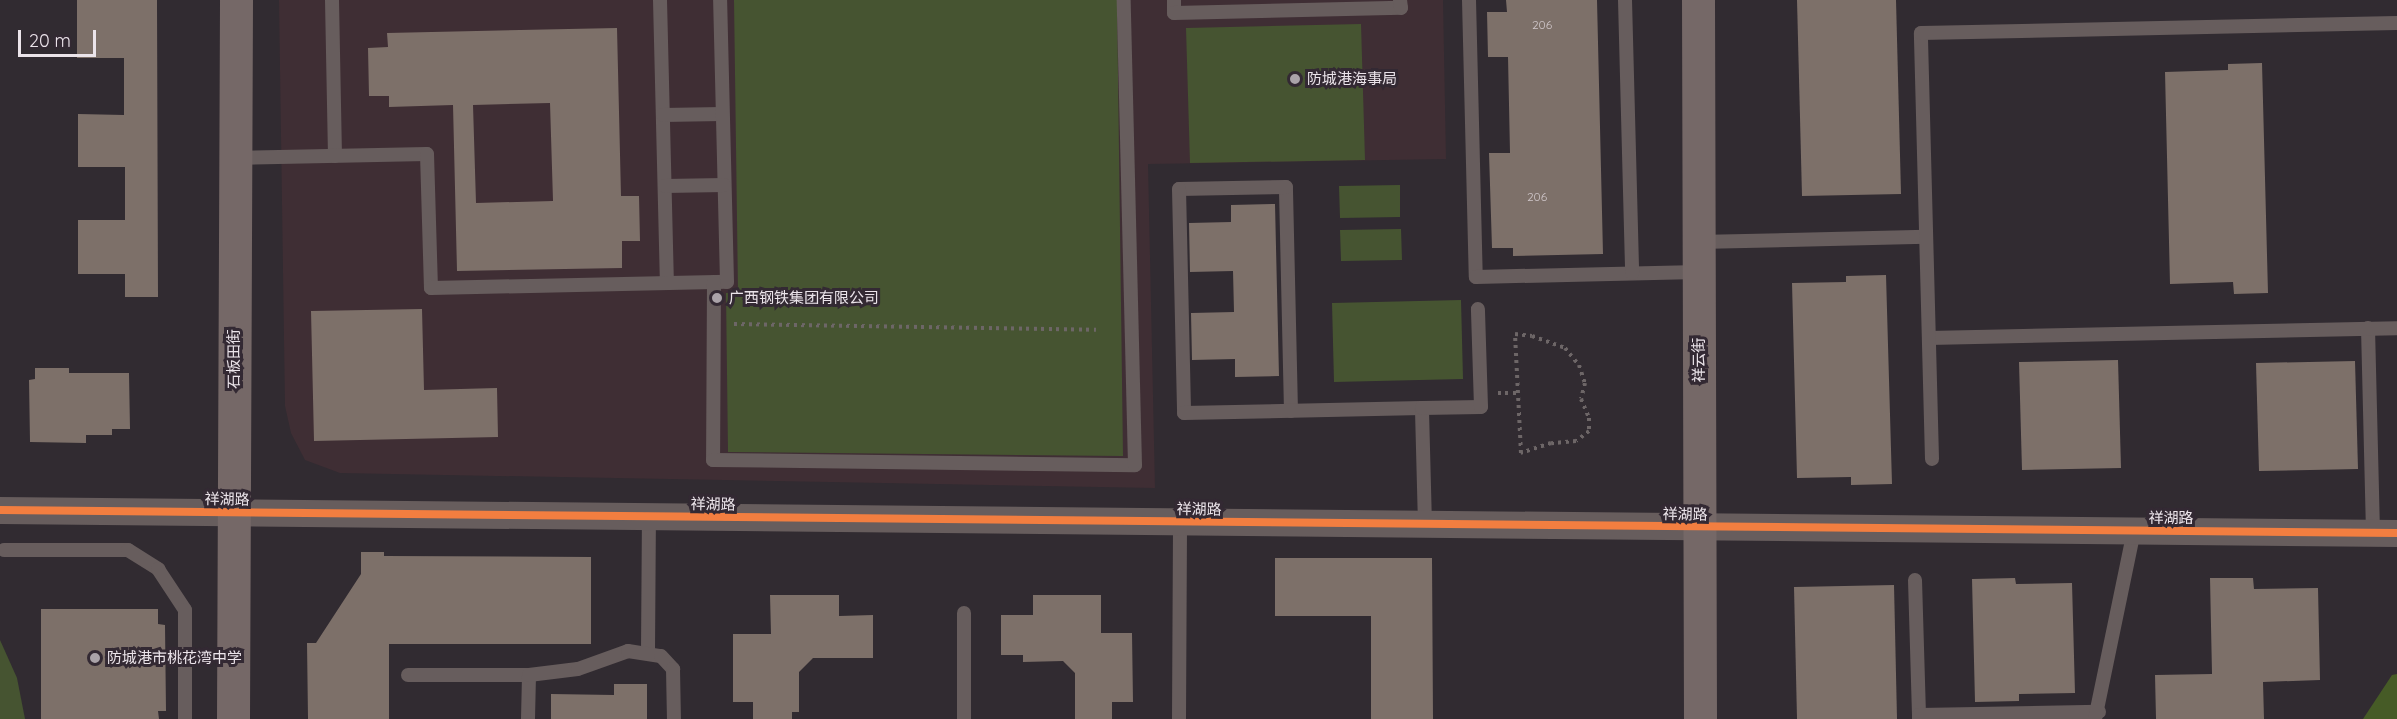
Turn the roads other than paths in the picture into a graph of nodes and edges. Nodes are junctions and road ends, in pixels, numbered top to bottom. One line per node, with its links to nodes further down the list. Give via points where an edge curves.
1 (236, 0): 15 (street, 石板田街)
2 (332, 0): 14 (lane)
3 (660, 0): 13 (lane)
4 (720, 0): 12 (lane)
5 (1124, 0): 21 (lane, via 1135,465 712,460)
6 (1174, 0): 7 (lane, via 1174,13 1401,8)
7 (1400, 0)
8 (1468, 0): 20 (lane, via 1476,277)
9 (1625, 0): 20 (lane)
10 (1698, 0): 19 (street, 祥云街)
11 (2397, 23): 18 (lane, via 1921,33)
12 (722, 114): 13 (lane); 16 (lane)
13 (663, 115): 17 (lane)
14 (335, 156): 15 (lane); 22 (lane, via 427,154 431,288)
15 (235, 158): 31 (street, 石板田街)
16 (724, 185): 17 (lane); 21 (lane, via 726,282)
17 (664, 186): 22 (lane)
18 (1926, 237): 19 (lane); 26 (lane)
19 (1698, 257): 20 (lane); 35 (street, 祥云街)
20 (1632, 273)
21 (714, 282): 22 (lane)
22 (667, 283)
23 (1478, 309): 27 (lane, via 1481,407)
24 (2368, 328): 25 (lane); 26 (lane); 37 (lane)
25 (2397, 328)
26 (1929, 338): 29 (lane)
27 (1422, 408): 28 (lane); 34 (lane)
28 (1292, 411): 28 (lane, via 1184,413 1179,189 1286,187)
29 (1932, 459)
30 (0, 510): 31 (street, 祥湖路)
31 (234, 513): 32 (street, 祥湖路); 47 (street, 石板田街)
32 (649, 517): 33 (street, 祥湖路); 41 (lane)
33 (1180, 523): 34 (street, 祥湖路); 51 (lane)
34 (1425, 525): 35 (street, 祥湖路)
35 (1699, 528): 36 (street, 祥湖路); 52 (street, 祥云街)
36 (2134, 531): 37 (street, 祥湖路); 44 (lane)
37 (2385, 533)
38 (4, 550): 46 (lane, via 128,550 158,569 185,610)
39 (1915, 580): 45 (lane)
40 (964, 613): 50 (lane)
41 (648, 652): 43 (lane, via 628,651 578,669); 49 (lane, via 662,656 673,669)
42 (408, 675): 43 (lane)
43 (529, 675): 48 (lane)
44 (2097, 715): 45 (lane)
45 (1919, 717)
46 (185, 719)
47 (233, 719)
48 (528, 719)
49 (674, 719)
50 (964, 719)
51 (1179, 719)
52 (1700, 719)

